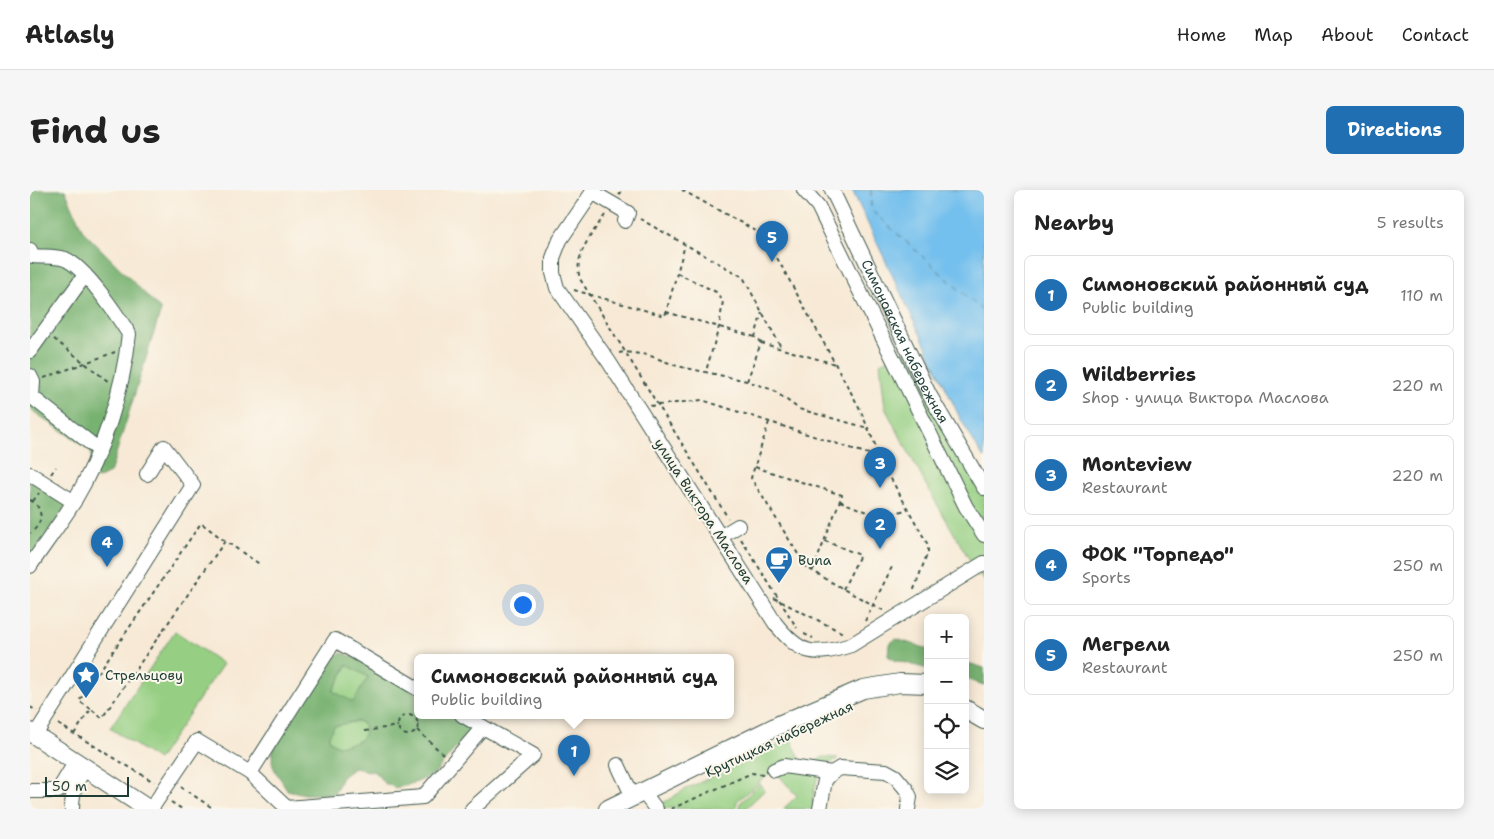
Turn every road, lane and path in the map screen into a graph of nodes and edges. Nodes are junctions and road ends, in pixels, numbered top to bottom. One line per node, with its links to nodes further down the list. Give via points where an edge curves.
1 (623, 190): 6 (path)
2 (682, 190): 25 (path, via 765,236)
3 (804, 190): 46 (street, via 818,206 966,507)
4 (832, 190): 39 (street, Симоновская набережная, via 929,394)
5 (593, 191): 6 (street); 23 (street, улица Виктора Маслова, via 560,240 553,258 553,273 557,288)
6 (621, 213): 7 (path); 11 (path, via 586,244 580,257 577,269)
7 (685, 244): 9 (path); 14 (path, via 743,277)
8 (30, 250): 10 (street, via 34,256 65,260)
9 (677, 273): 13 (path); 15 (path, via 716,292 723,301)
10 (85, 275): 16 (street); 19 (street, via 129,334)
11 (589, 294): 12 (path, via 572,289); 13 (path, via 665,316); 22 (path)
12 (575, 296)
13 (666, 312): 15 (path)
14 (762, 312): 17 (path); 20 (path)
15 (719, 326): 17 (path); 26 (path)
16 (44, 331): 21 (street); 24 (path)
17 (755, 337): 18 (path)
18 (761, 343): 20 (path); 28 (path)
19 (127, 347): 24 (path); 29 (street)
20 (782, 349): 25 (path)
21 (30, 351)
22 (625, 352): 23 (path); 26 (path); 30 (path)
23 (605, 356): 31 (street, улица Виктора Маслова)
24 (86, 363): 27 (path); 29 (path)
25 (835, 364): 33 (path)
26 (706, 371): 28 (path)
27 (31, 379): 34 (street, via 32,398)
28 (748, 381): 33 (path, via 773,390 799,409)
29 (119, 390): 34 (street)
30 (658, 405): 31 (path); 32 (path, via 702,400); 44 (path)
31 (638, 408): 48 (street, улица Виктора Маслова)
32 (770, 422): 35 (path); 36 (path)
33 (868, 428): 35 (path)
34 (99, 450): 42 (street)
35 (881, 458): 43 (path)
36 (755, 467): 41 (path, via 842,495); 54 (path, via 751,478 806,567)
37 (30, 474): 42 (street)
38 (147, 474): 74 (street, via 164,447 193,485)
39 (984, 488)
40 (30, 500): 45 (path, via 38,507 41,521)
41 (840, 501): 43 (path, via 881,518); 49 (path)
42 (74, 502): 52 (street)
43 (908, 509): 59 (path, via 928,545 928,552)
44 (738, 530): 48 (street); 57 (path)
45 (30, 533)
46 (984, 535)
47 (225, 540): 51 (path); 71 (path, via 102,718); 71 (path, via 200,524 79,701)
48 (722, 540): 59 (street, улица Виктора Маслова, via 775,623 789,641 801,649 831,652 851,645)
49 (825, 541): 54 (path); 55 (path, via 860,555)
50 (984, 562): 59 (street, улица Виктора Маслова)
51 (261, 565)
52 (30, 566)
53 (892, 567): 58 (path)
54 (813, 570): 55 (path)
55 (843, 590): 58 (path)
56 (774, 598): 57 (path)
57 (780, 601): 63 (path); 64 (path, via 848,635)
58 (874, 605): 60 (path); 62 (path)
59 (906, 611)
60 (888, 612)
61 (786, 618): 63 (path)
62 (862, 628)
63 (798, 630): 65 (path)
64 (840, 637)
65 (814, 638)
66 (924, 684): 93 (main road, Крутицкая набережная, via 863,688 781,724)
67 (414, 687): 88 (street, via 335,640)
68 (924, 693): 93 (main road, Крутицкая набережная, via 902,692 864,699)
69 (969, 700): 72 (main road)
70 (30, 707): 74 (path)
71 (91, 709): 84 (path)
72 (984, 709)
73 (969, 711): 78 (main road)
74 (46, 717): 83 (street); 84 (path)
75 (414, 718): 79 (path, via 405,716)
76 (416, 719): 82 (path)
77 (469, 719): 80 (street)
78 (984, 720)
79 (398, 726): 81 (path); 82 (path, via 406,735)
80 (483, 727): 85 (street); 99 (street, via 533,755)
81 (365, 730)
82 (417, 730): 85 (path)
83 (33, 733): 86 (main road)
84 (74, 734): 91 (path)
85 (452, 763): 94 (street)
86 (81, 764): 92 (street, via 58,791); 96 (street, via 72,795); 97 (main road)
87 (618, 766): 93 (street)
88 (250, 773): 91 (street, via 197,741); 95 (street)
89 (770, 773): 90 (street, via 784,766); 101 (path, via 752,774)
90 (832, 773): 102 (street, via 825,780); 103 (street, via 840,768 886,770 906,789 910,798)
91 (167, 784): 97 (street); 98 (path)
92 (30, 791)
93 (643, 802): 100 (main road)
94 (424, 803): 95 (street)
95 (287, 808)
96 (72, 809)
97 (149, 809)
98 (214, 809)
99 (472, 809)
100 (608, 809)
101 (672, 809)
102 (820, 809)
103 (908, 809)

